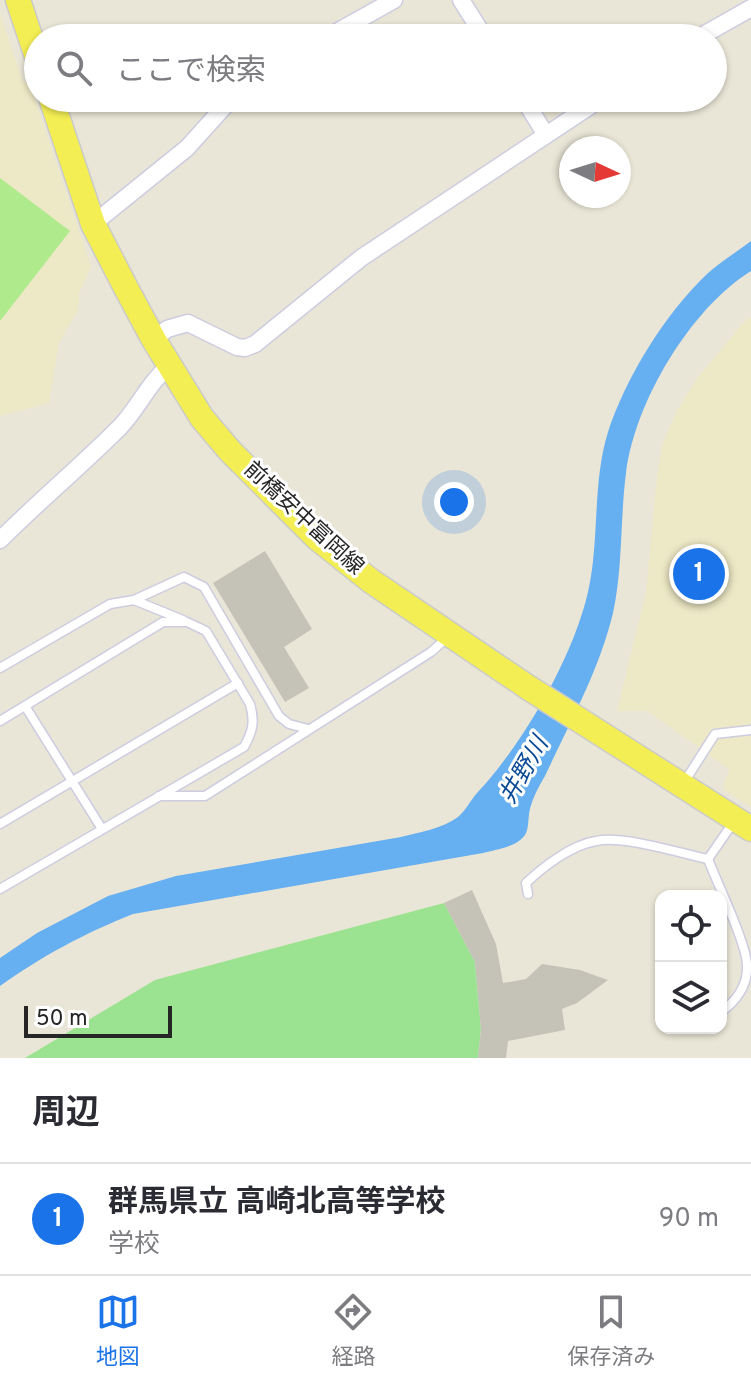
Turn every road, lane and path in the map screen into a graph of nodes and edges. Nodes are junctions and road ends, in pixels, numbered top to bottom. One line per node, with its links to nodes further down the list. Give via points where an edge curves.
1 (18, 0): 5 (main road)
2 (394, 0): 6 (street)
3 (461, 0): 7 (street)
4 (751, 8): 8 (street)
5 (26, 24)
6 (351, 24)
7 (476, 24)
8 (723, 24)
9 (56, 112): 14 (main road, 前橋安中富岡線)
10 (219, 112): 14 (street, via 187,148)
11 (532, 112): 13 (street)
12 (581, 112): 13 (street)
13 (546, 135): 15 (street, via 361,258 255,344 237,347 188,323 167,329)
14 (93, 224): 15 (main road, 前橋安中富岡線)
15 (154, 340): 16 (main road, 前橋安中富岡線)
16 (170, 365): 17 (street, via 122,425); 20 (main road, 前橋安中富岡線, via 211,429 317,538)
17 (0, 540)
18 (134, 600): 19 (lane); 21 (lane, via 110,604); 25 (lane, via 184,577 204,587 279,716)
19 (187, 622): 22 (lane, via 206,631); 23 (lane, via 163,622)
20 (450, 636): 25 (lane); 28 (main road, 前橋安中富岡線)
21 (0, 668)
22 (238, 683): 27 (lane); 29 (lane, via 254,716 244,747)
23 (25, 706): 24 (lane); 27 (lane)
24 (0, 721)
25 (308, 729): 29 (lane, via 205,796)
26 (751, 730): 28 (lane, via 715,734)
27 (72, 782): 30 (lane); 32 (lane)
28 (682, 785): 31 (main road, 前橋安中富岡線)
29 (159, 796): 32 (lane)
30 (0, 824)
31 (744, 824): 33 (lane)
32 (102, 829): 34 (lane)
33 (708, 859): 35 (lane, via 620,840 595,841 536,874 526,883); 36 (lane, via 747,966 740,992)
34 (0, 889)
35 (528, 894)
36 (727, 1007)

